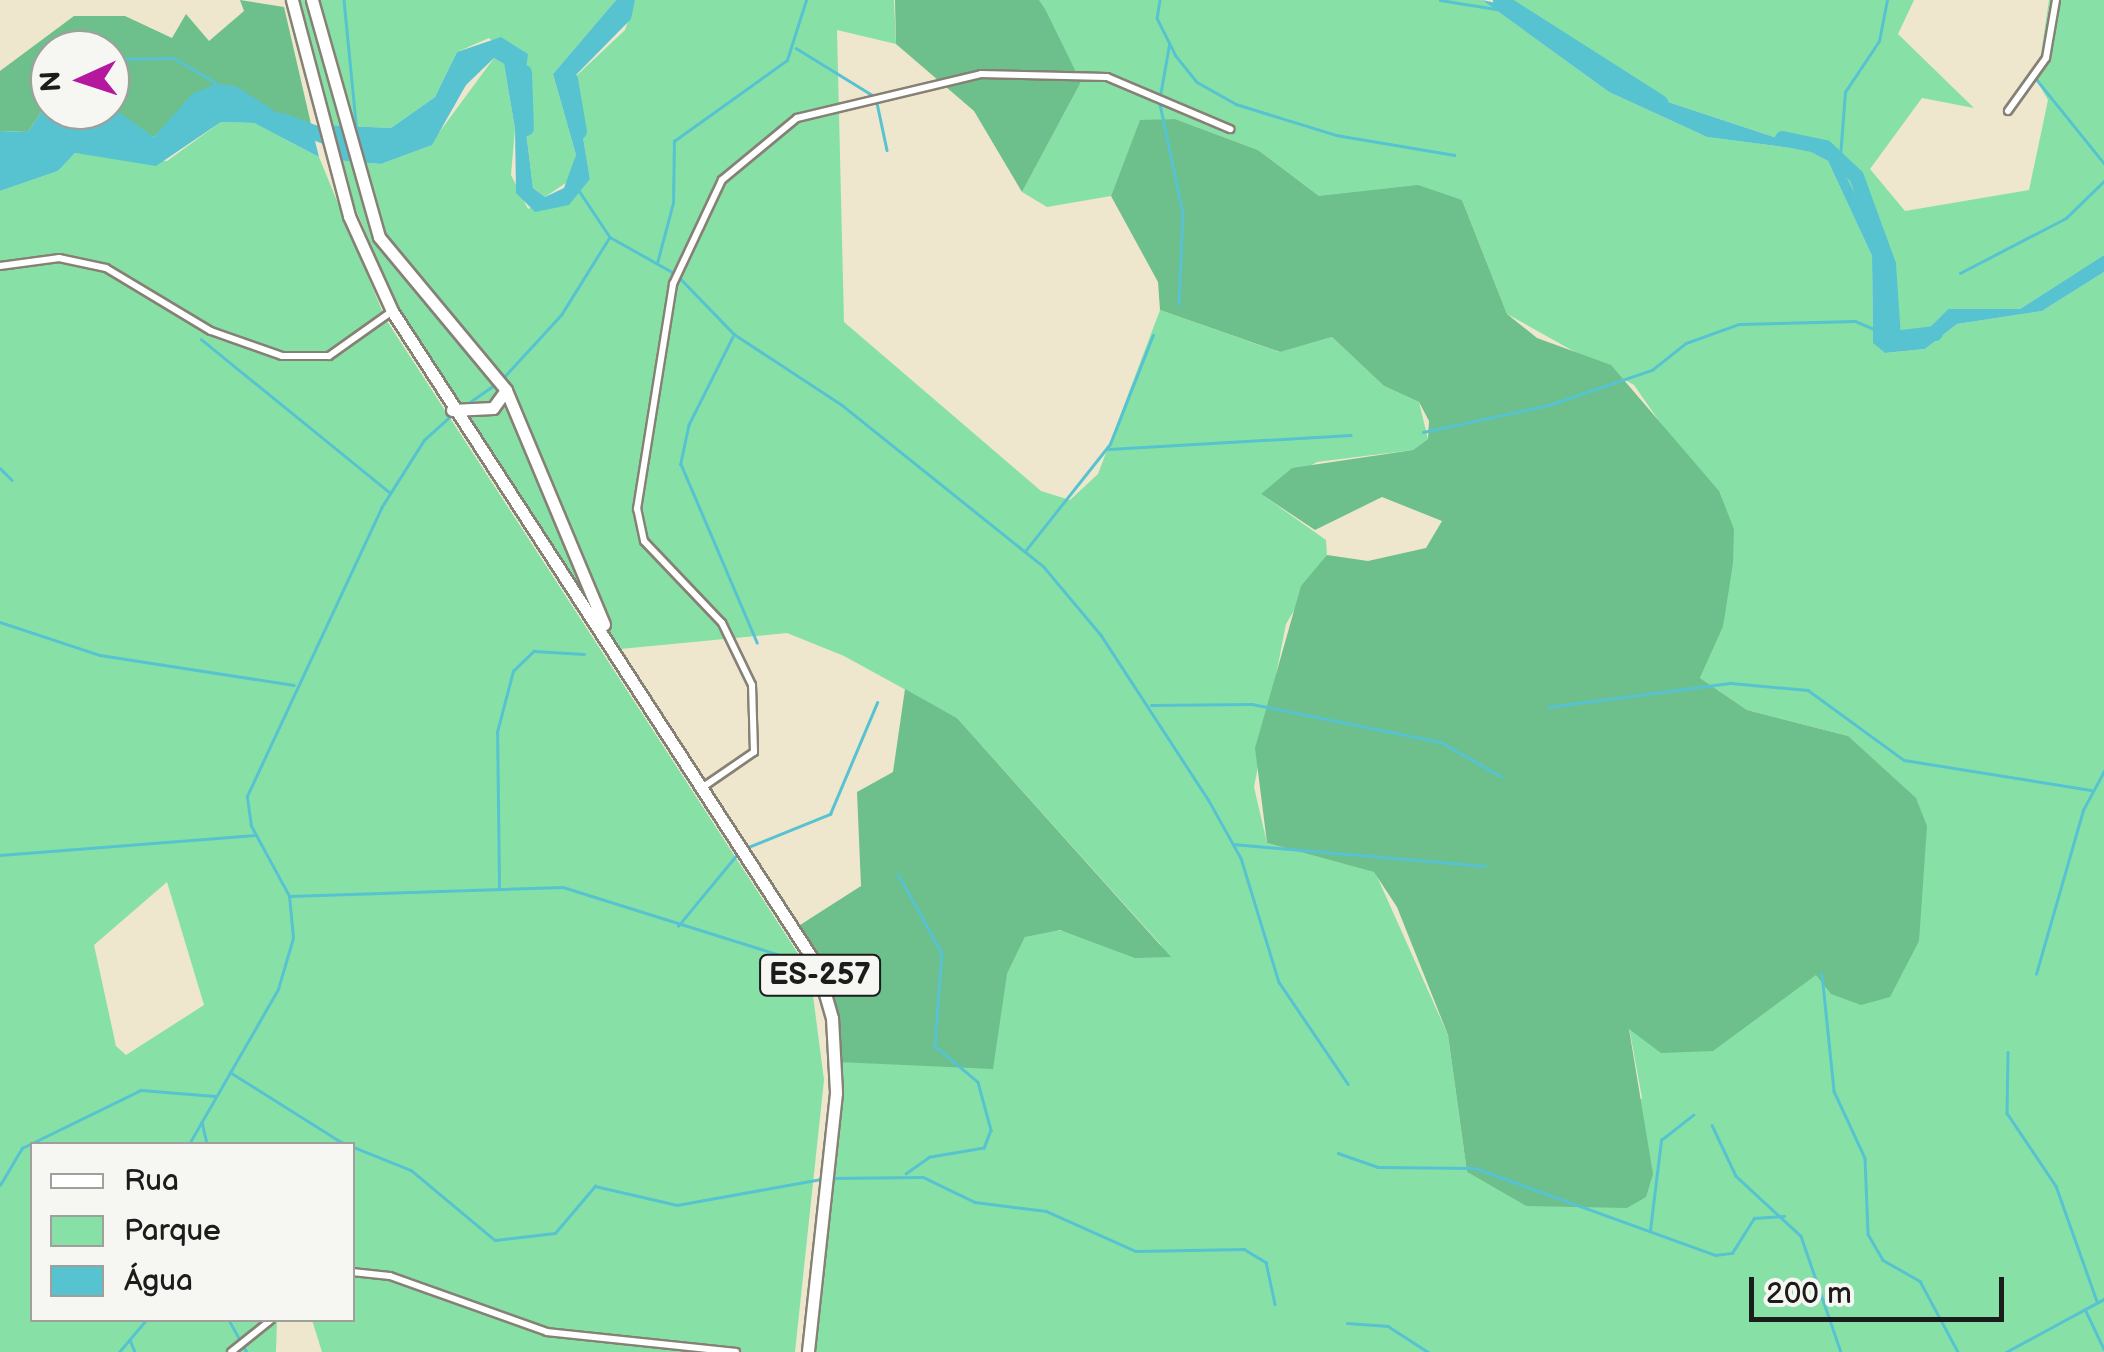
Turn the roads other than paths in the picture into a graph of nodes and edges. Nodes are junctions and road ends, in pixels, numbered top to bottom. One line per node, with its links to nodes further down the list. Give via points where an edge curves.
1 (292, 0): 7 (main road, ES-257, via 338,181)
2 (312, 0): 8 (main road, ES-257, via 358,176 400,273)
3 (2056, 0): 4 (street, via 2046,58)
4 (2008, 111)
5 (1230, 129): 11 (street, via 1107,77 981,74 797,118 722,180 674,284 637,509 644,540 722,623 752,685 754,752)
6 (0, 266): 7 (street, via 59,258 106,268 211,331 282,356 328,356)
7 (392, 311): 9 (main road, ES-257)
8 (506, 390): 9 (main road, via 485,411); 10 (main road, ES-257)
9 (452, 410): 10 (main road, ES-257)
10 (619, 654): 11 (main road, ES-257)
11 (706, 784): 16 (main road, ES-257, via 808,945 832,1018 836,1094)
12 (355, 1272): 15 (street, via 390,1276 547,1332)
13 (268, 1322): 14 (street)
14 (231, 1352)
15 (736, 1352)
16 (808, 1352)

